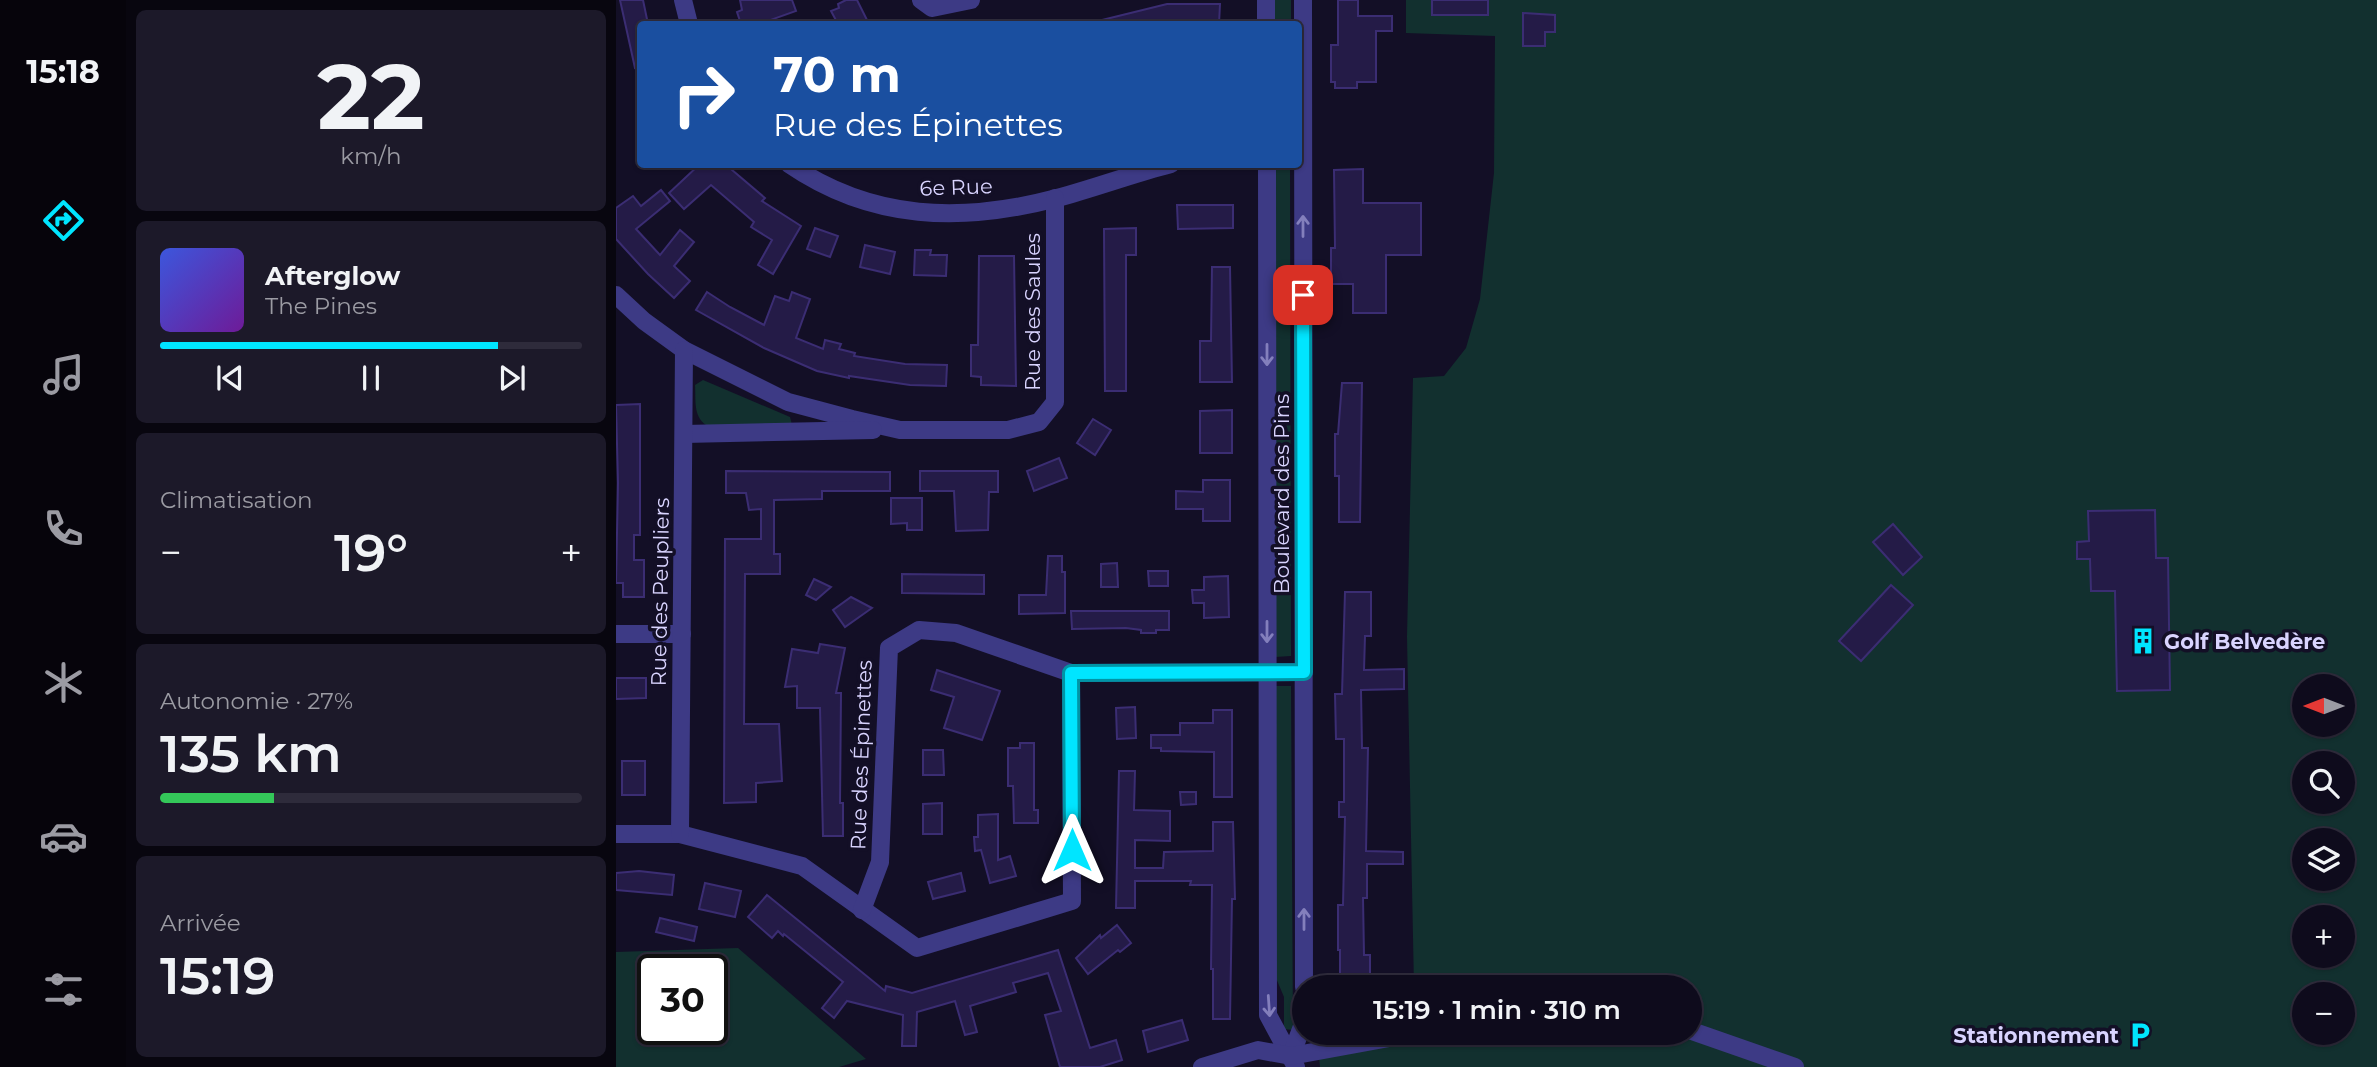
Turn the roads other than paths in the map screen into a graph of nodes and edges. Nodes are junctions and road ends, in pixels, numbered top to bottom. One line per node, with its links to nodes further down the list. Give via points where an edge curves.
1 (683, 0): 6 (street)
2 (921, 0): 3 (street, via 932,8)
3 (971, 0)
4 (1266, 0): 7 (street)
5 (1303, 0): 8 (street, Boulevard des Pins)
6 (688, 21)
7 (1266, 21)
8 (1302, 67)
9 (795, 168): 13 (street, 6e Rue, via 853,199 920,213 1004,208)
10 (1157, 168): 13 (street, 6e Rue)
11 (1267, 168): 22 (street, Boulevard des Pins, one-way to 22)
12 (1301, 168): 20 (street, Boulevard des Pins, one-way to 12)
13 (1055, 198): 16 (street, Rue des Saules, via 1055,401 1038,422 1008,430)
14 (616, 295): 15 (street, Rue des Saules)
15 (684, 350): 16 (street, Rue des Saules, via 788,402); 17 (street, Rue des Peupliers)
16 (900, 430): 17 (street)
17 (684, 433): 19 (street, Rue des Peupliers)
18 (616, 634): 19 (street)
19 (682, 634): 24 (street, Rue des Peupliers)
20 (1304, 672): 22 (street, Rue des Épinettes); 26 (street, Boulevard des Pins, one-way to 20)
21 (1071, 673): 22 (street, Rue des Épinettes); 25 (street, via 1072,901 917,948); 25 (street, Rue des Épinettes, via 956,633 919,630 889,648 880,862)
22 (1266, 673): 30 (street, Boulevard des Pins, one-way to 30, via 1268,1015)
23 (616, 834): 24 (street)
24 (680, 834): 25 (street, via 802,866)
25 (862, 910)
26 (1304, 975)
27 (1702, 1035): 32 (street)
28 (1295, 1045): 30 (street)
29 (1366, 1045): 30 (street)
30 (1289, 1063): 31 (street, via 1258,1050)
31 (1202, 1067)
32 (1795, 1067)

